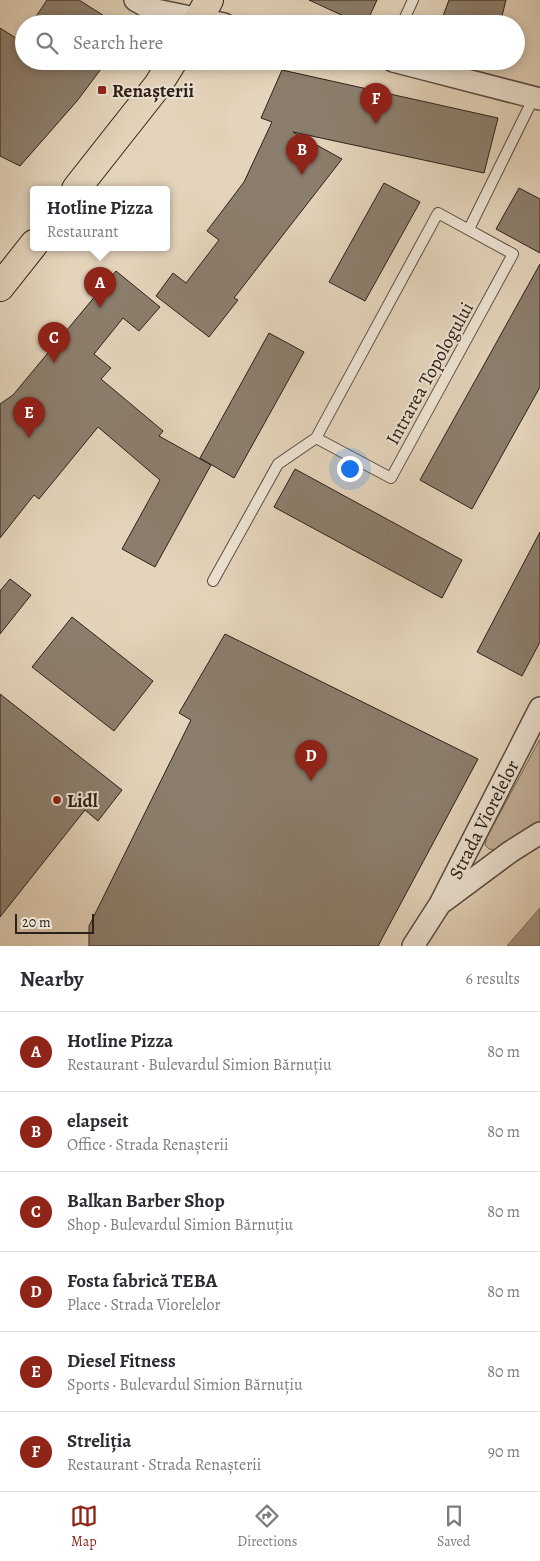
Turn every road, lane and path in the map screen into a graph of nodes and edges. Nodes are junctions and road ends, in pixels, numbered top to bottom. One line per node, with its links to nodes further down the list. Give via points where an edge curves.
1 (135, 0): 3 (street, via 151,9)
2 (413, 0): 4 (lane)
3 (193, 15)
4 (406, 15)
5 (167, 70): 8 (main road)
6 (428, 70): 7 (street)
7 (537, 98): 9 (lane)
8 (78, 186)
9 (469, 230): 12 (lane, Intrarea Topologului, via 438,213); 12 (lane, Intrarea Topologului, via 513,254 391,478)
10 (30, 249): 11 (main road)
11 (0, 287)
12 (316, 438): 13 (lane, Intrarea Topologului, via 278,464)
13 (212, 581)
14 (540, 708): 16 (street, Strada Viorelelor)
15 (540, 832): 16 (street)
16 (440, 904): 17 (street)
17 (413, 946)

